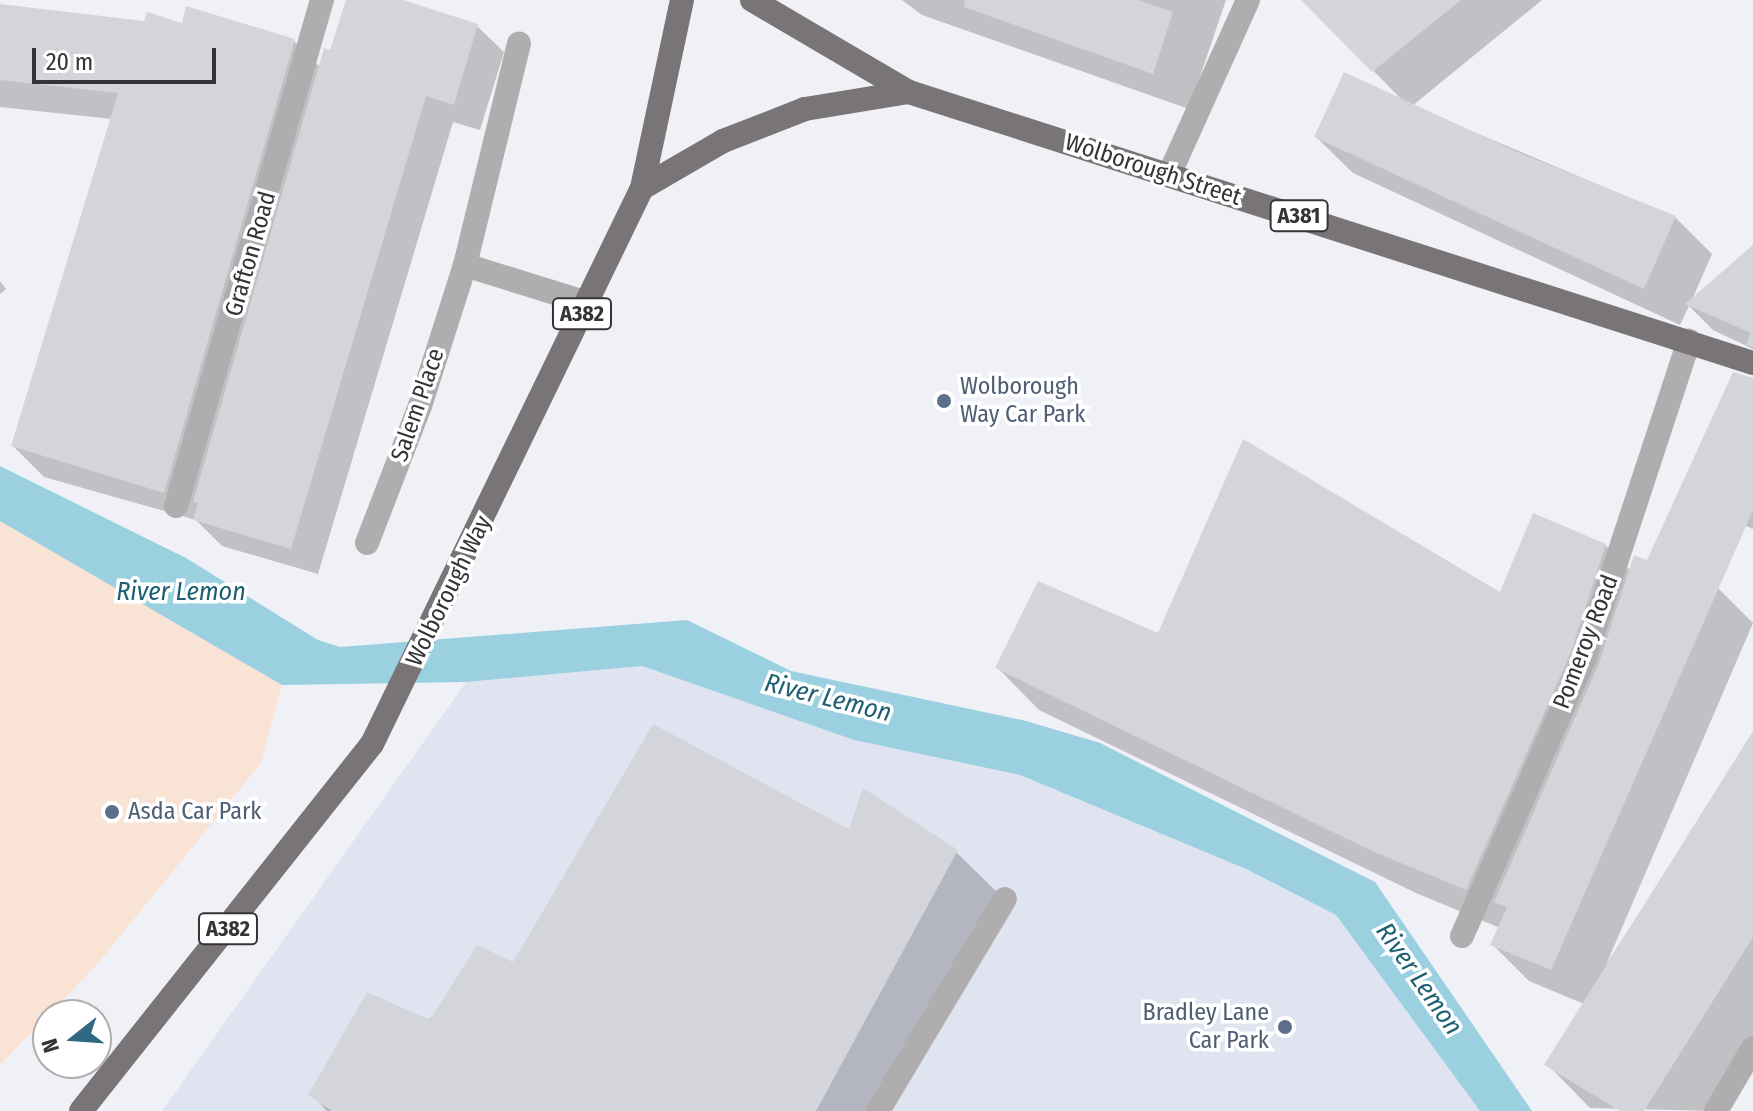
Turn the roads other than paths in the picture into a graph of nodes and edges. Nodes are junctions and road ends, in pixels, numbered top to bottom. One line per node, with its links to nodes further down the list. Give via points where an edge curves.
1 (322, 0): 13 (street, Grafton Road)
2 (682, 0): 8 (main road, Wolborough Way / A382)
3 (752, 0): 6 (main road, Wolborough Street / A381)
4 (1248, 0): 7 (street)
5 (519, 43): 9 (street, Salem Place)
6 (909, 92): 7 (main road, Wolborough Street / A381); 8 (main road, A381, via 805,109 723,141)
7 (1169, 175): 11 (main road, Wolborough Street / A381)
8 (642, 188): 10 (main road, Wolborough Way / A382)
9 (465, 265): 10 (street); 14 (street, Salem Place, via 420,406)
10 (587, 303): 18 (main road, Wolborough Way / A382, via 372,744)
11 (1689, 341): 12 (main road, Wolborough Street / A381); 16 (street, Pomeroy Road, via 1585,657)
12 (1753, 363)
13 (176, 506)
14 (367, 543)
15 (1005, 899): 19 (street)
16 (1462, 936)
17 (1753, 1048): 20 (street)
18 (81, 1111)
19 (878, 1111)
20 (1716, 1111)

